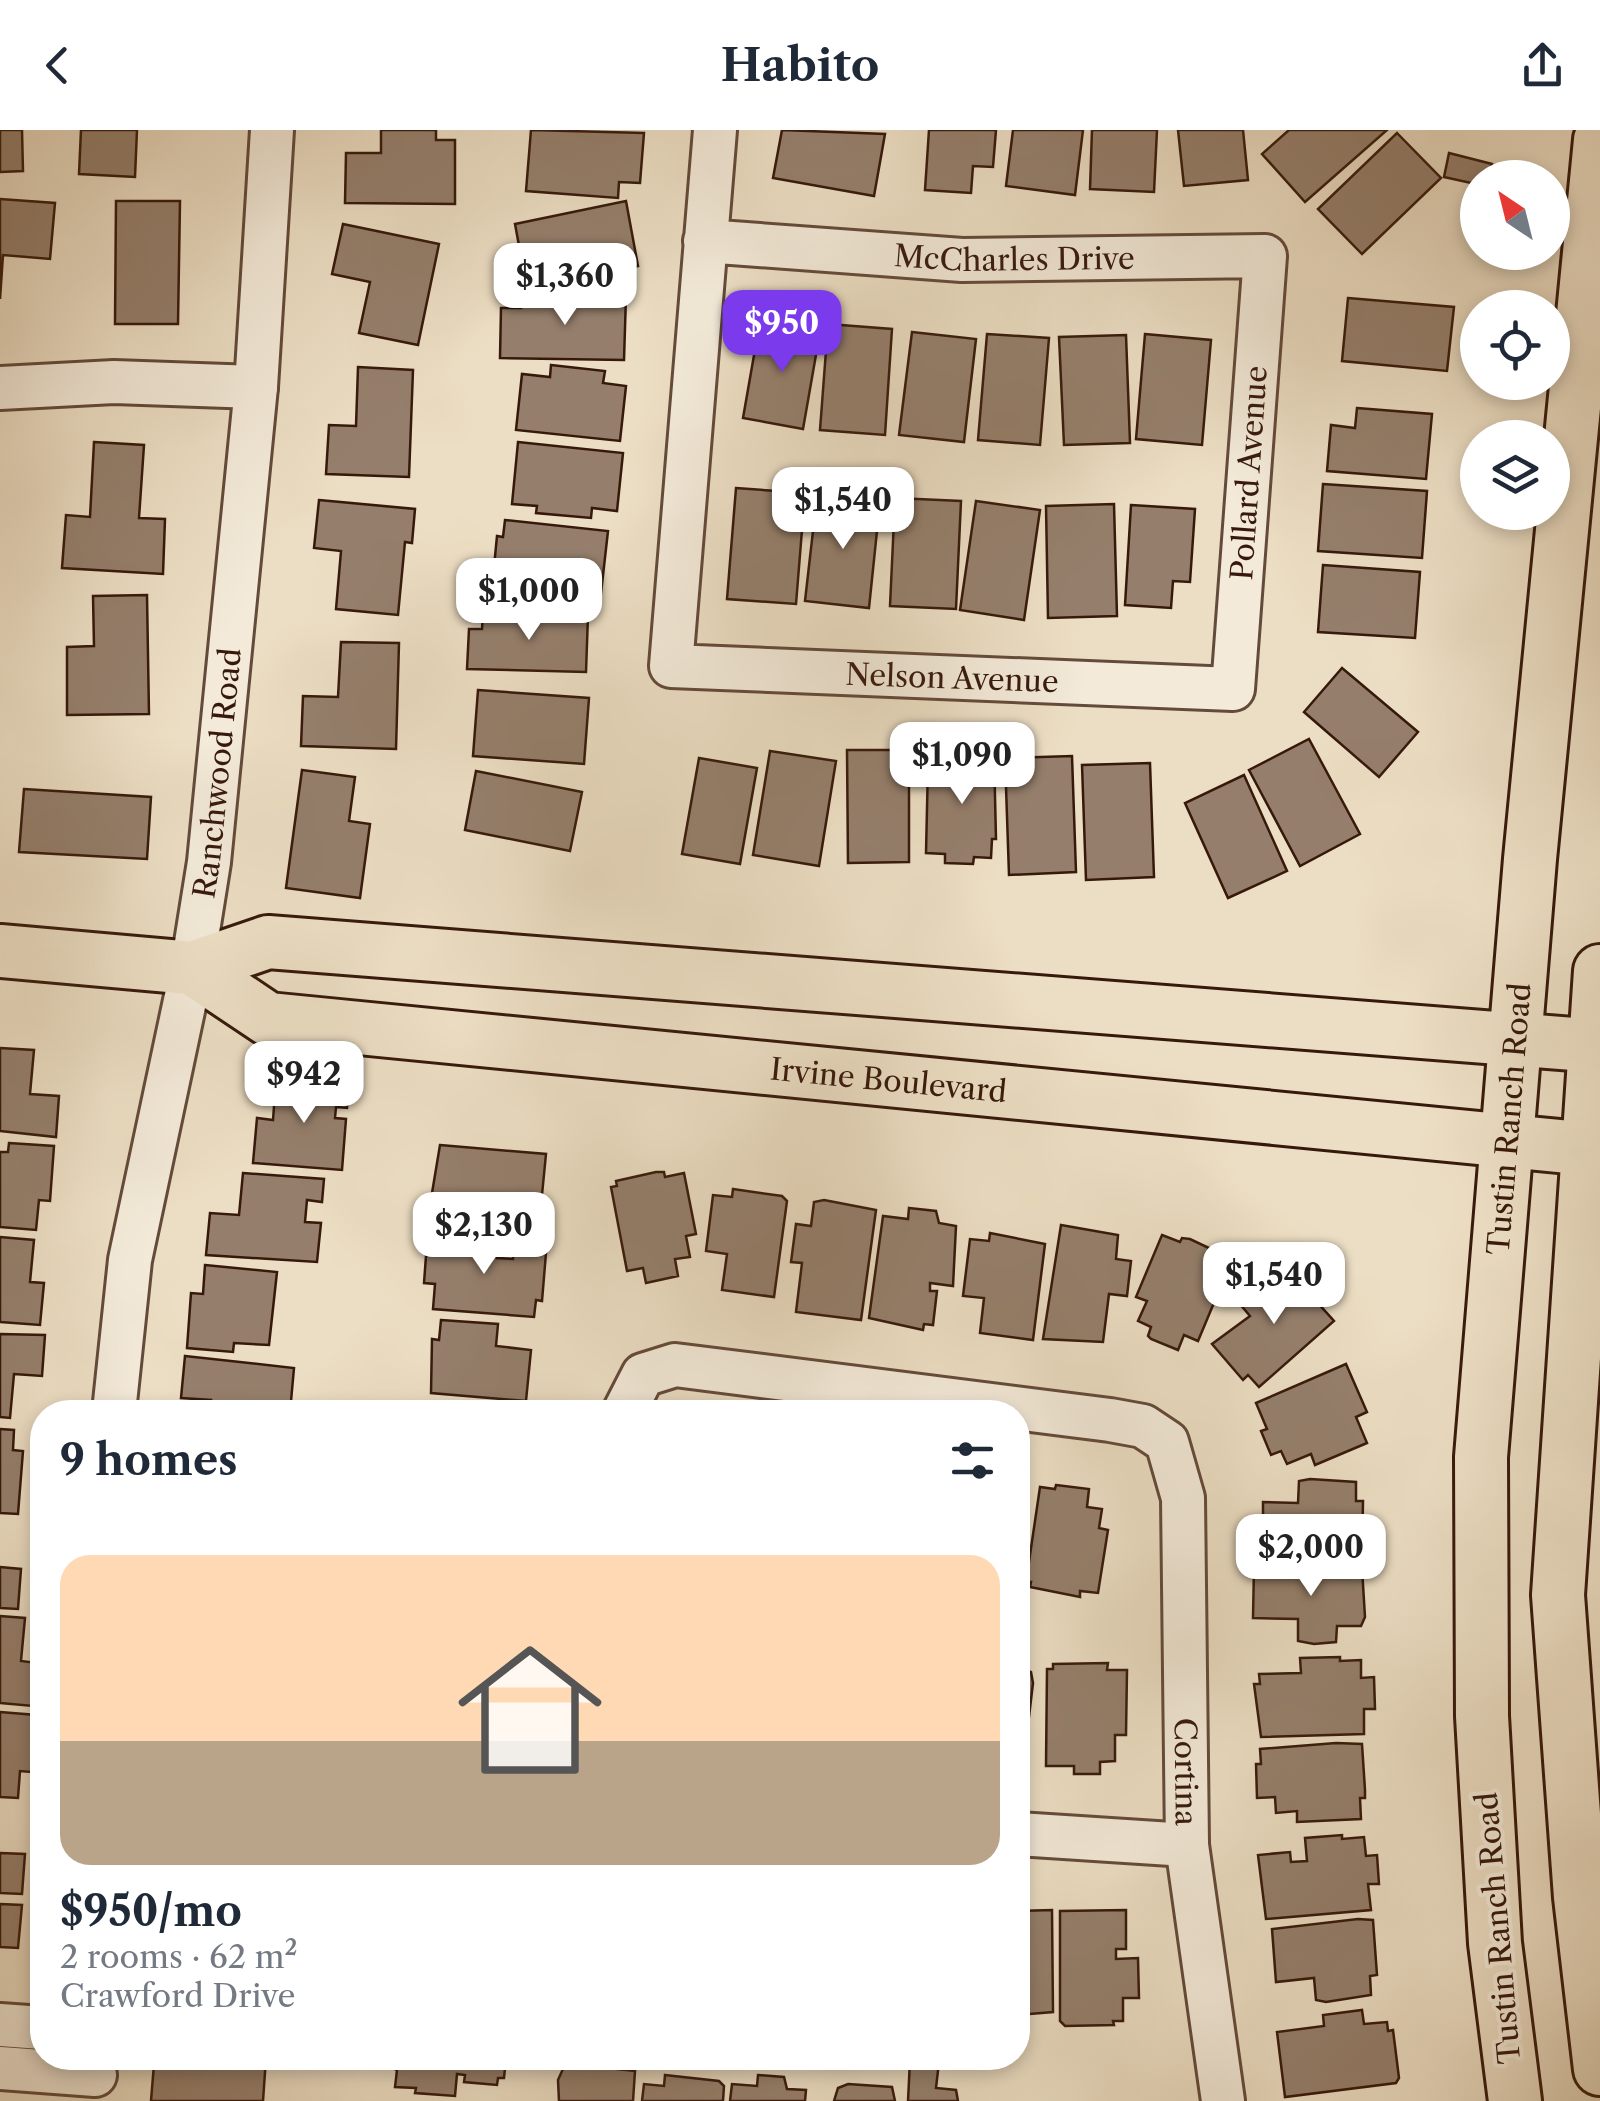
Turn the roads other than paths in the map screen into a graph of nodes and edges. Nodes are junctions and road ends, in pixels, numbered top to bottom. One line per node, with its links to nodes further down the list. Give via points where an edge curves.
1 (272, 130): 6 (street, Ranchwood Road)
2 (715, 130): 4 (street)
3 (1600, 140): 12 (main road, Tustin Ranch Road)
4 (705, 241): 5 (street, McCharles Drive, via 962,260); 8 (street, Nelson Avenue, via 671,666)
5 (1265, 256): 8 (street, Pollard Avenue)
6 (256, 387): 7 (street, via 114,382); 10 (street, Ranchwood Road, via 209,862)
7 (0, 388)
8 (1233, 689)
9 (0, 950): 10 (main road, Irvine Boulevard)
10 (192, 968): 12 (main road, Irvine Boulevard, via 268,942); 14 (main road, Irvine Boulevard, via 268,1019); 17 (street, Ranchwood Road, via 130,1260)
11 (1600, 971): 13 (main road)
12 (1517, 1039): 13 (main road, Irvine Boulevard); 14 (main road, Tustin Ranch Road)
13 (1597, 1046): 15 (main road)
14 (1510, 1139): 15 (main road, Irvine Boulevard); 28 (main road, Tustin Ranch Road, via 1480,1457 1482,1696 1495,1943)
15 (1593, 1149): 25 (main road, via 1558,1595)
16 (633, 1394): 18 (street, Cortina, via 675,1365)
17 (115, 1400)
18 (950, 1400)
19 (1030, 1410): 21 (street, Cortina, via 1142,1426 1167,1442 1183,1498)
20 (1030, 1835): 21 (street)
21 (1188, 1845): 27 (street, Cortina)
22 (0, 2025): 23 (street)
23 (30, 2027)
24 (0, 2068): 26 (street)
25 (1600, 2069)
26 (94, 2078)
27 (1223, 2101)
28 (1516, 2101)

